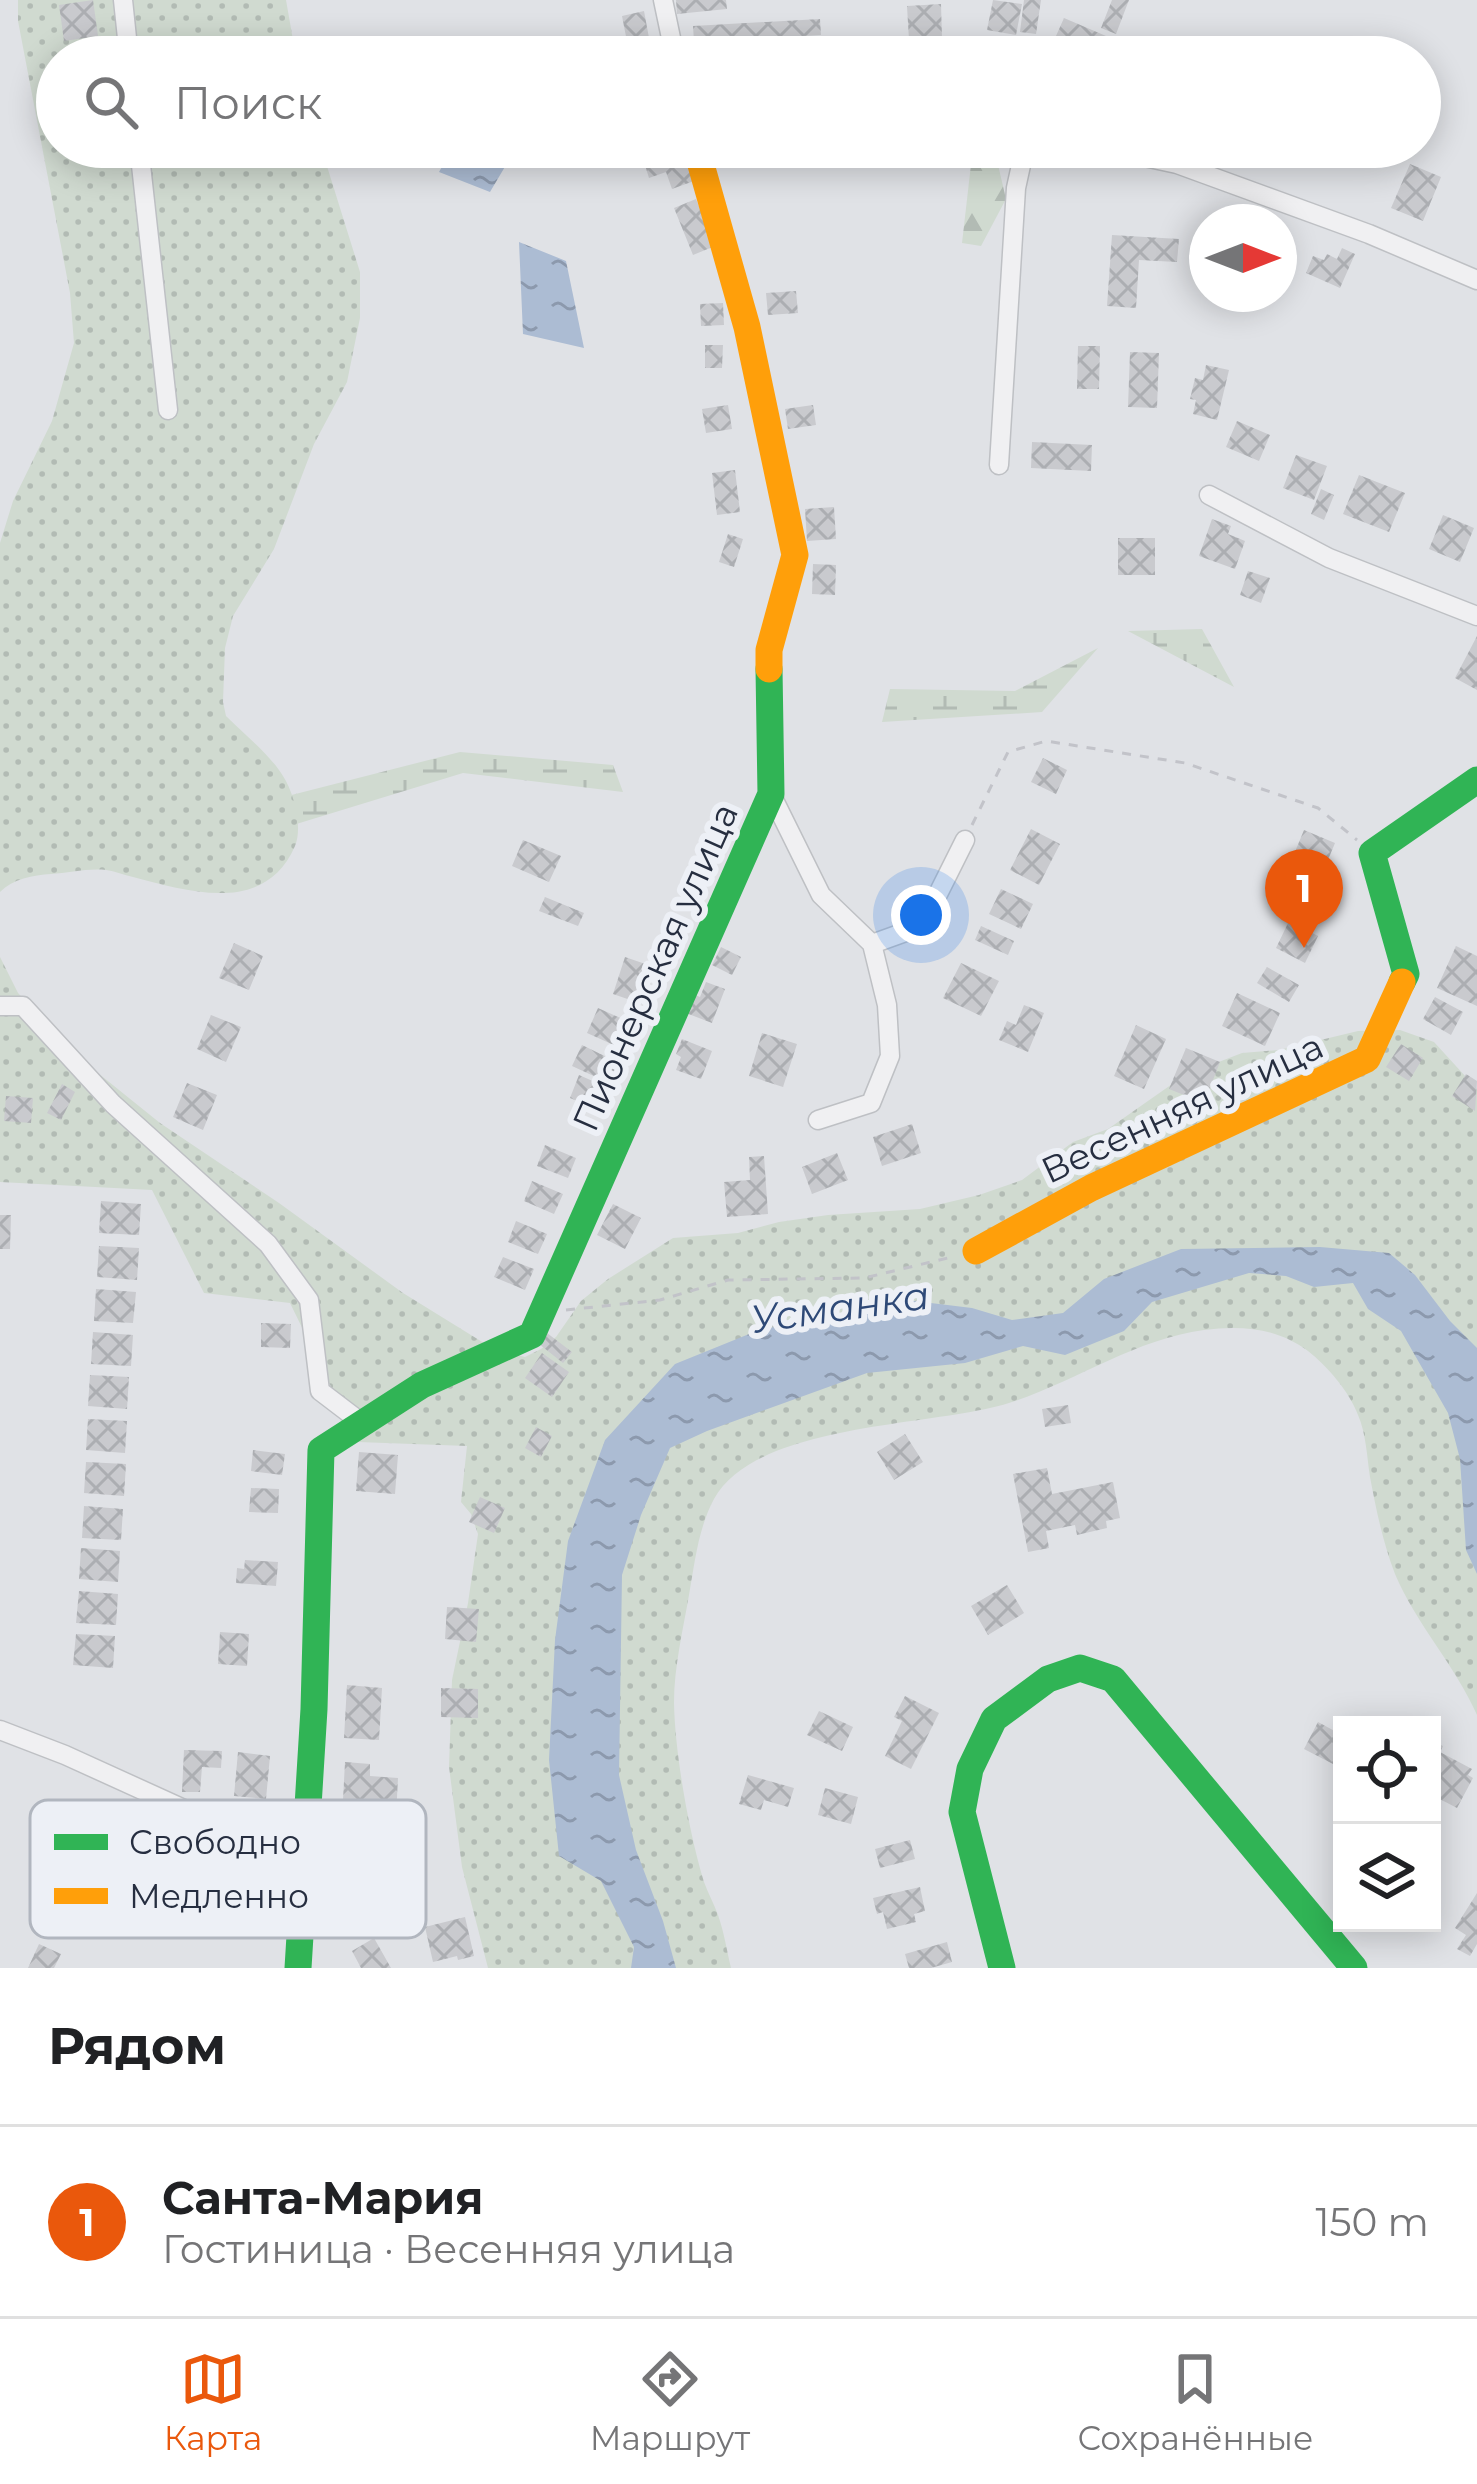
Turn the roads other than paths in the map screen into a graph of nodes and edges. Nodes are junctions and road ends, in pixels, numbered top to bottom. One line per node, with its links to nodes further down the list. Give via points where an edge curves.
1 (123, 0): 3 (street)
2 (663, 0): 4 (street)
3 (127, 36)
4 (671, 36)
5 (141, 168): 10 (street)
6 (702, 168): 15 (street, Пионерская улица, via 747,327 795,555 769,650)
7 (1020, 168): 11 (street)
8 (1188, 168): 9 (street)
9 (1477, 280)
10 (168, 410)
11 (999, 465)
12 (1209, 495): 13 (street, via 1329,558)
13 (1477, 616)
14 (1477, 780): 20 (street, Весенняя улица, via 1372,853 1406,974 1367,1059)
15 (770, 794): 17 (street, via 820,895); 21 (street, Пионерская улица, via 532,1335 422,1385)
16 (965, 840): 17 (street, via 922,926)
17 (872, 944): 19 (street, via 890,1056 871,1103)
18 (0, 1006): 21 (street, via 23,1006 113,1104 268,1244 309,1300 320,1391)
19 (818, 1120)
20 (976, 1251)
21 (362, 1423): 24 (street, Пионерская улица, via 321,1450)
22 (0, 1730): 23 (street)
23 (164, 1800)
24 (310, 1800)
25 (301, 1938): 26 (street)
26 (298, 1968)
27 (1002, 1968): 28 (street, via 962,1812 970,1769 994,1719 1048,1678 1080,1668 1113,1679)
28 (1354, 1968)

